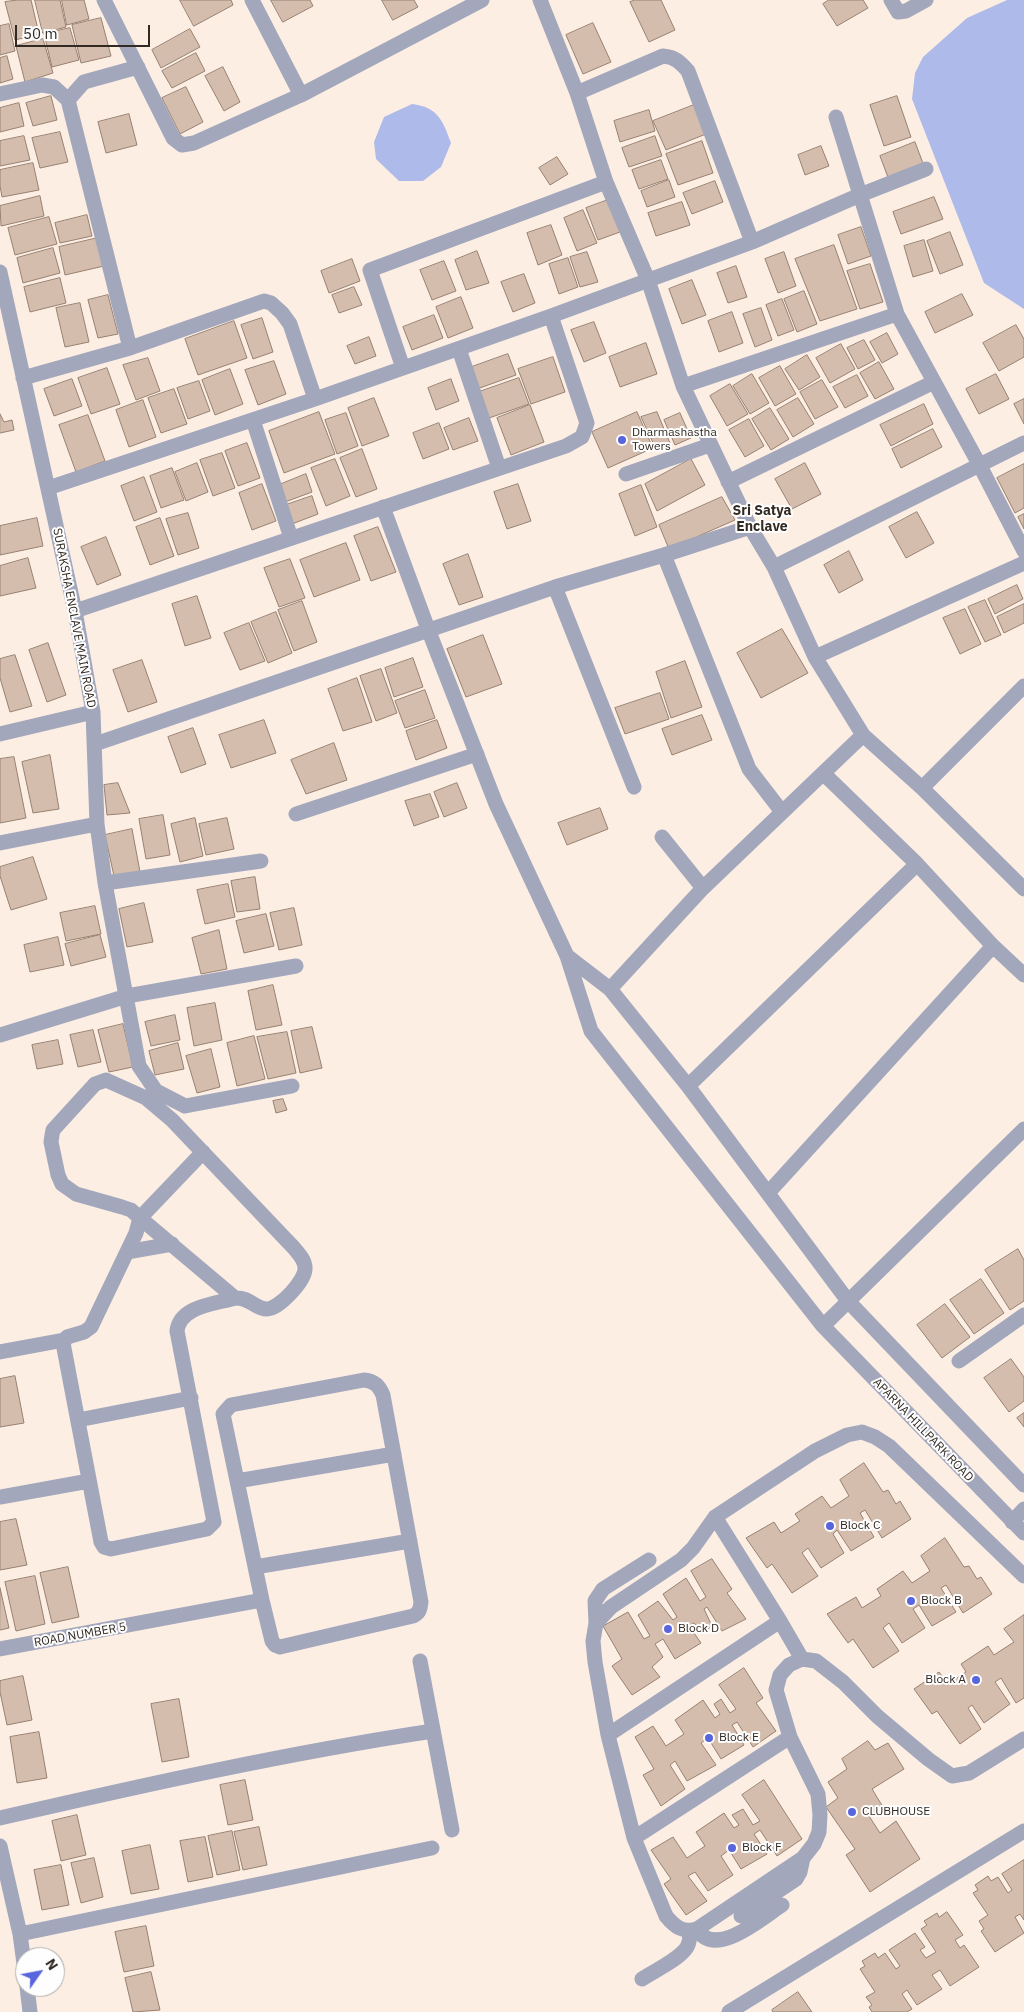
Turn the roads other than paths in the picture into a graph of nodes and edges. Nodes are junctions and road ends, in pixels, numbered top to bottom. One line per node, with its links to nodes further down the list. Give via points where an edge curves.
1 (104, 0): 7 (street)
2 (252, 0): 10 (street)
3 (482, 0): 10 (street)
4 (540, 0): 8 (street)
5 (891, 0): 6 (street, via 898,12)
6 (926, 0)
7 (138, 68): 10 (street, via 173,138 182,145 194,143); 11 (street, via 84,82)
8 (577, 93): 14 (street); 16 (street, via 663,56 681,63 688,71)
9 (0, 94): 11 (street, via 42,85 54,87)
10 (301, 95)
11 (68, 100): 21 (street)
12 (836, 117): 15 (street)
13 (926, 169): 15 (street)
14 (606, 182): 18 (street); 23 (street, via 370,270)
15 (860, 194): 16 (street); 19 (street)
16 (752, 242): 18 (street)
17 (0, 272): 24 (street, SURAKSHA ENCLAVE MAIN ROAD)
18 (648, 280): 20 (street); 26 (street)
19 (897, 314): 25 (street); 26 (street)
20 (550, 316): 22 (street); 32 (street, via 587,423 582,437 566,446)
21 (130, 348): 24 (street); 27 (street, via 264,301 282,312 290,324)
22 (458, 348): 23 (street); 32 (street)
23 (403, 368): 27 (street)
24 (23, 378): 35 (street, SURAKSHA ENCLAVE MAIN ROAD)
25 (934, 382): 31 (street); 34 (street)
26 (683, 386): 30 (street)
27 (314, 399): 28 (street)
28 (252, 420): 35 (street); 38 (street)
29 (1024, 443): 31 (street)
30 (710, 445): 33 (street); 34 (street)
31 (979, 464): 39 (street); 42 (street)
32 (499, 468): 36 (street)
33 (626, 474)
34 (728, 482): 37 (street)
35 (48, 488): 44 (street, SURAKSHA ENCLAVE MAIN ROAD)
36 (383, 507): 38 (street); 45 (street, APARNA HILLPARK ROAD)
37 (750, 527): 40 (street); 42 (street)
38 (291, 538): 44 (street)
39 (1024, 551)
40 (664, 555): 43 (street); 56 (street, via 749,769)
41 (1024, 563): 46 (street)
42 (774, 567): 46 (street)
43 (555, 587): 45 (street); 54 (street)
44 (75, 611): 48 (street, SURAKSHA ENCLAVE MAIN ROAD)
45 (428, 629): 51 (street); 52 (street, APARNA HILLPARK ROAD)
46 (815, 656): 50 (street)
47 (1024, 686): 55 (street)
48 (93, 712): 49 (street); 51 (street, SURAKSHA ENCLAVE MAIN ROAD)
49 (0, 734)
50 (863, 734): 53 (street); 55 (street)
51 (95, 744): 58 (street, SURAKSHA ENCLAVE MAIN ROAD)
52 (477, 754): 57 (street); 67 (street, APARNA HILLPARK ROAD, via 496,804)
53 (823, 773): 56 (street); 62 (street)
54 (634, 787)
55 (922, 788): 63 (street)
56 (782, 812): 65 (street)
57 (296, 814)
58 (97, 824): 60 (street); 64 (street, SURAKSHA ENCLAVE MAIN ROAD)
59 (662, 837): 65 (street)
60 (0, 843)
61 (261, 861): 64 (street)
62 (917, 864): 66 (street); 74 (street)
63 (1022, 882)
64 (105, 883): 71 (street, SURAKSHA ENCLAVE MAIN ROAD)
65 (702, 888): 70 (street)
66 (993, 946): 69 (street); 79 (street)
67 (567, 956): 70 (street); 86 (street, APARNA HILLPARK ROAD, via 592,1031)
68 (296, 966): 71 (street)
69 (1024, 975)
70 (610, 989): 74 (street)
71 (127, 996): 72 (street); 75 (street, SURAKSHA ENCLAVE MAIN ROAD, via 139,1066 156,1091)
72 (0, 1035)
73 (292, 1086): 75 (street)
74 (688, 1086): 79 (street)
75 (185, 1106): 76 (street)
76 (172, 1120): 78 (street); 80 (street, via 146,1098 106,1080 95,1084 53,1130 51,1142 62,1184 76,1194 122,1207)
77 (1024, 1129): 84 (street)
78 (203, 1152): 80 (street); 83 (street, via 294,1248 304,1264 302,1282 276,1306 265,1309 248,1299)
79 (768, 1193): 84 (street)
80 (140, 1218): 81 (street); 82 (street)
81 (172, 1244): 82 (street); 83 (street)
82 (127, 1252): 87 (street, via 91,1327)
83 (235, 1298): 90 (street, via 192,1311 181,1318 177,1331)
84 (848, 1301): 86 (street); 95 (street)
85 (1024, 1315): 89 (street)
86 (823, 1326): 99 (street, APARNA HILLPARK ROAD)
87 (64, 1340): 88 (street); 91 (street)
88 (0, 1352)
89 (959, 1361)
90 (190, 1398): 91 (street); 93 (street, via 214,1516 211,1527 107,1549 101,1542)
91 (78, 1420): 93 (street)
92 (394, 1454): 94 (street); 94 (street, via 383,1395 377,1384 364,1380 231,1405 223,1414); 101 (street)
93 (89, 1480): 96 (street)
94 (237, 1481): 103 (street)
95 (1024, 1485)
96 (0, 1497)
97 (1024, 1509): 99 (street)
98 (715, 1517): 104 (street, via 815,1451 847,1435 862,1432 889,1446); 106 (street); 107 (street, via 681,1560 611,1607)
99 (1012, 1522): 100 (street, APARNA HILLPARK ROAD)
100 (1024, 1533)
101 (410, 1540): 103 (street); 105 (street, via 421,1602 418,1613 412,1616 280,1647 272,1641)
102 (649, 1560): 107 (street, via 603,1589 595,1601)
103 (255, 1567): 105 (street)
104 (1024, 1576)
105 (262, 1600): 108 (street, ROAD NUMBER 5)
106 (780, 1621): 109 (street); 112 (street)
107 (596, 1623): 112 (street, via 593,1641 595,1662)
108 (0, 1649)
109 (802, 1659): 113 (street, via 789,1665 780,1675 776,1690); 114 (street, via 816,1661 830,1671 876,1716 952,1776 968,1773)
110 (420, 1662): 111 (street)
111 (433, 1731): 115 (street, via 222,1768); 116 (street)
112 (608, 1735): 118 (street)
113 (790, 1737): 118 (street); 121 (street, via 818,1794 819,1832)
114 (1024, 1739)
115 (0, 1818)
116 (452, 1830)
117 (1024, 1831): 130 (street)
118 (634, 1838): 124 (street, via 666,1916 684,1931)
119 (0, 1846): 125 (street)
120 (432, 1848): 125 (street)
121 (803, 1858): 123 (street, via 796,1879); 124 (street)
122 (782, 1904): 124 (street, via 730,1938 713,1941)
123 (741, 1916)
124 (694, 1930): 127 (street, via 687,1948 680,1955)
125 (20, 1934): 126 (street)
126 (22, 1947)
127 (642, 1979)
128 (28, 1997): 129 (street)
129 (30, 2012)
130 (729, 2012)

